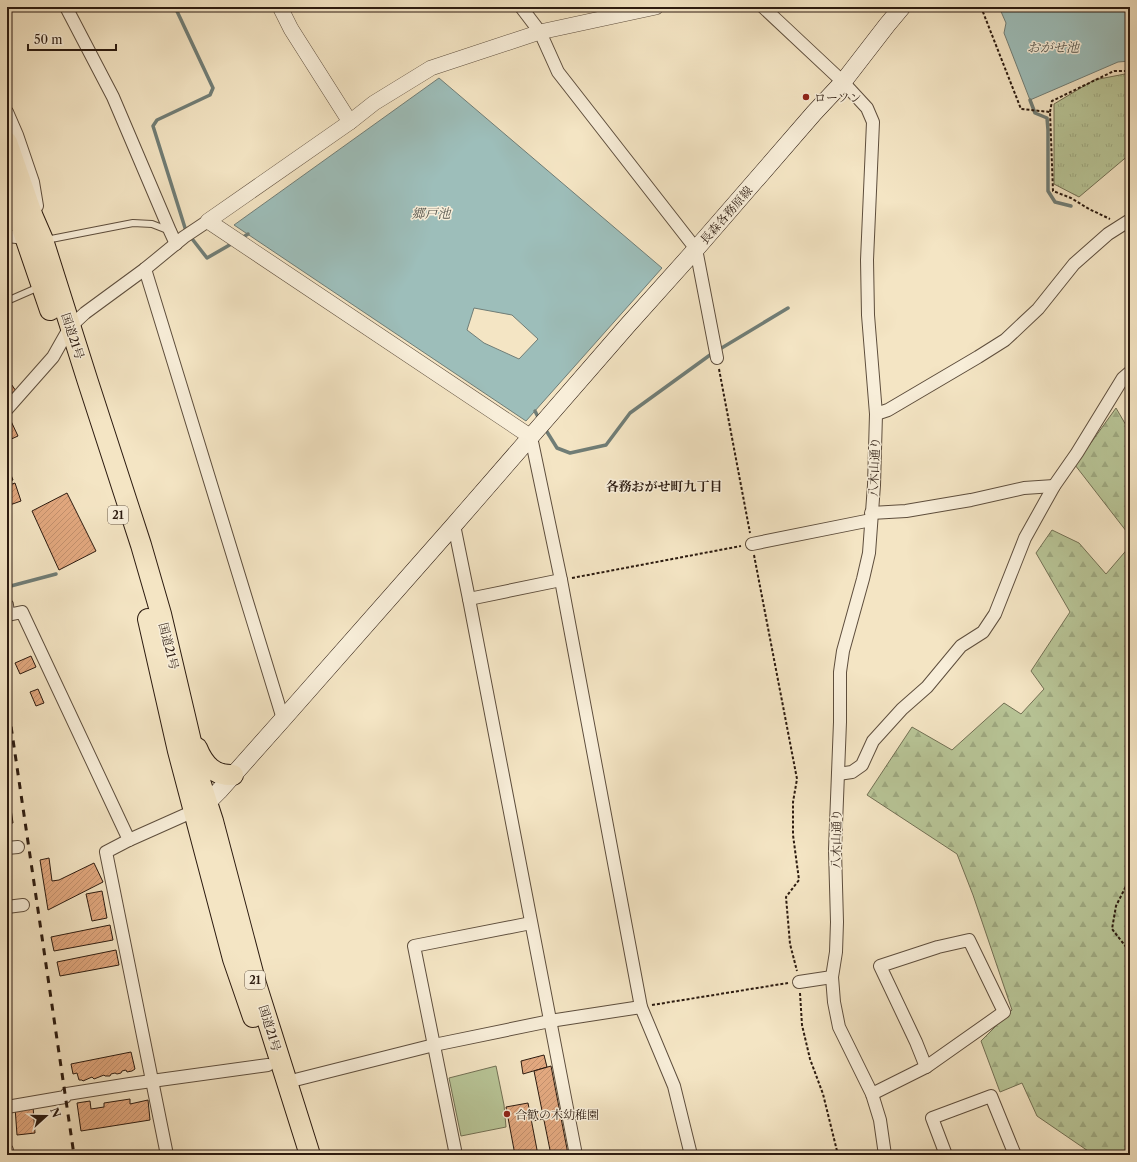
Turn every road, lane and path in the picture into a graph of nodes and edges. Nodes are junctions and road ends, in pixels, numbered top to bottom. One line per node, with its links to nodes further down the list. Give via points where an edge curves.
1 (66, 7): 18 (street, via 112,97)
2 (280, 7): 13 (street, via 291,29)
3 (521, 7): 8 (street)
4 (656, 7): 8 (street)
5 (763, 7): 10 (street, 八木山通り)
6 (902, 7): 10 (main road, 長森各務原線)
7 (981, 7): 12 (path, via 1021,109)
8 (540, 32): 13 (street, via 431,68 374,103); 20 (street, via 558,72)
9 (1130, 71): 12 (path, via 1114,71 1052,101)
10 (843, 82): 20 (main road, 長森各務原線); 28 (street, 八木山通り, via 867,108 873,122 867,247 868,315)
11 (7, 112): 15 (street, via 33,182 37,209)
12 (1050, 112): 16 (path, via 1053,190 1089,209)
13 (350, 122): 17 (street)
14 (7, 142): 15 (highway, 国道21号 / 21)
15 (20, 217): 18 (lane, via 152,224); 22 (highway, 国道21号 / 21); 24 (highway, 国道21号 / 21)
16 (1126, 222): 28 (street, via 1074,264 1038,309 1005,340 888,410)
17 (203, 224): 19 (street); 29 (street, via 229,234)
18 (170, 231): 19 (street)
19 (180, 240): 21 (street)
20 (696, 249): 25 (street); 29 (main road, 長森各務原線)
21 (145, 269): 24 (street, via 85,313); 37 (street)
22 (42, 286): 23 (lane); 24 (highway, 国道21号 / 21)
23 (7, 301)
24 (66, 336): 27 (street, via 53,357); 38 (highway, 国道21号 / 21, via 141,545 163,621); 41 (highway, 国道21号 / 21, via 102,466 143,595 178,751)
25 (715, 352): 33 (path)
26 (1130, 372): 30 (street, via 1123,378)
27 (7, 409)
28 (876, 414): 31 (street, 八木山通り)
29 (538, 428): 32 (main road, 長森各務原線); 34 (street)
30 (1054, 486): 31 (street, via 1024,488 971,500); 39 (street, via 1025,538 995,614 983,632 961,646 927,687 902,709 873,741 862,766 852,772)
31 (871, 516): 33 (street); 39 (street, 八木山通り, via 863,579 843,651 840,672)
32 (454, 525): 35 (street); 37 (main road, 長森各務原線)
33 (752, 544): 34 (path); 49 (path, via 797,779 793,802 793,835 799,880 786,897 790,944)
34 (561, 580): 35 (street); 50 (street)
35 (470, 599): 46 (street)
36 (7, 606): 42 (street, via 8,615 22,612)
37 (283, 719): 40 (main road, 長森各務原線)
38 (186, 723): 40 (highway, via 202,759 211,769 218,773); 41 (highway, 国道21号 / 21)
39 (838, 774): 48 (street, 八木山通り, via 835,850 837,922)
40 (233, 775): 41 (main road, 長森各務原線)
41 (201, 807): 42 (street); 53 (highway, 国道21号 / 21, via 233,959); 56 (highway, 国道21号 / 21, via 213,821 256,984)
42 (129, 840): 55 (street, via 106,852)
43 (1130, 886): 47 (path, via 1126,886 1116,906 1112,929)
44 (23, 905): 45 (street)
45 (7, 907)
46 (531, 923): 51 (street); 52 (street, via 414,946)
47 (1130, 952)
48 (832, 977): 49 (street); 57 (street, 八木山通り, via 839,1027)
49 (799, 982): 50 (path); 67 (path, via 802,1025)
50 (641, 1007): 51 (street); 66 (street, via 674,1086)
51 (550, 1021): 52 (street); 65 (street)
52 (434, 1045): 56 (street); 64 (street)
53 (268, 1065): 55 (street); 62 (highway, 国道21号 / 21)
54 (926, 1067): 54 (street, via 1004,1012 969,940 880,966); 57 (street)
55 (152, 1081): 58 (street, via 67,1094 65,1097); 61 (street)
56 (287, 1082): 63 (highway, 国道21号 / 21)
57 (872, 1094): 68 (street, 八木山通り, via 880,1120)
58 (7, 1107)
59 (7, 1150): 60 (street)
60 (8, 1155)
61 (167, 1155)
62 (296, 1155)
63 (310, 1155)
64 (456, 1155)
65 (576, 1155)
66 (691, 1155)
67 (838, 1155)
68 (885, 1155)
69 (946, 1155): 70 (street, via 932,1118 991,1096)
70 (1014, 1155)

